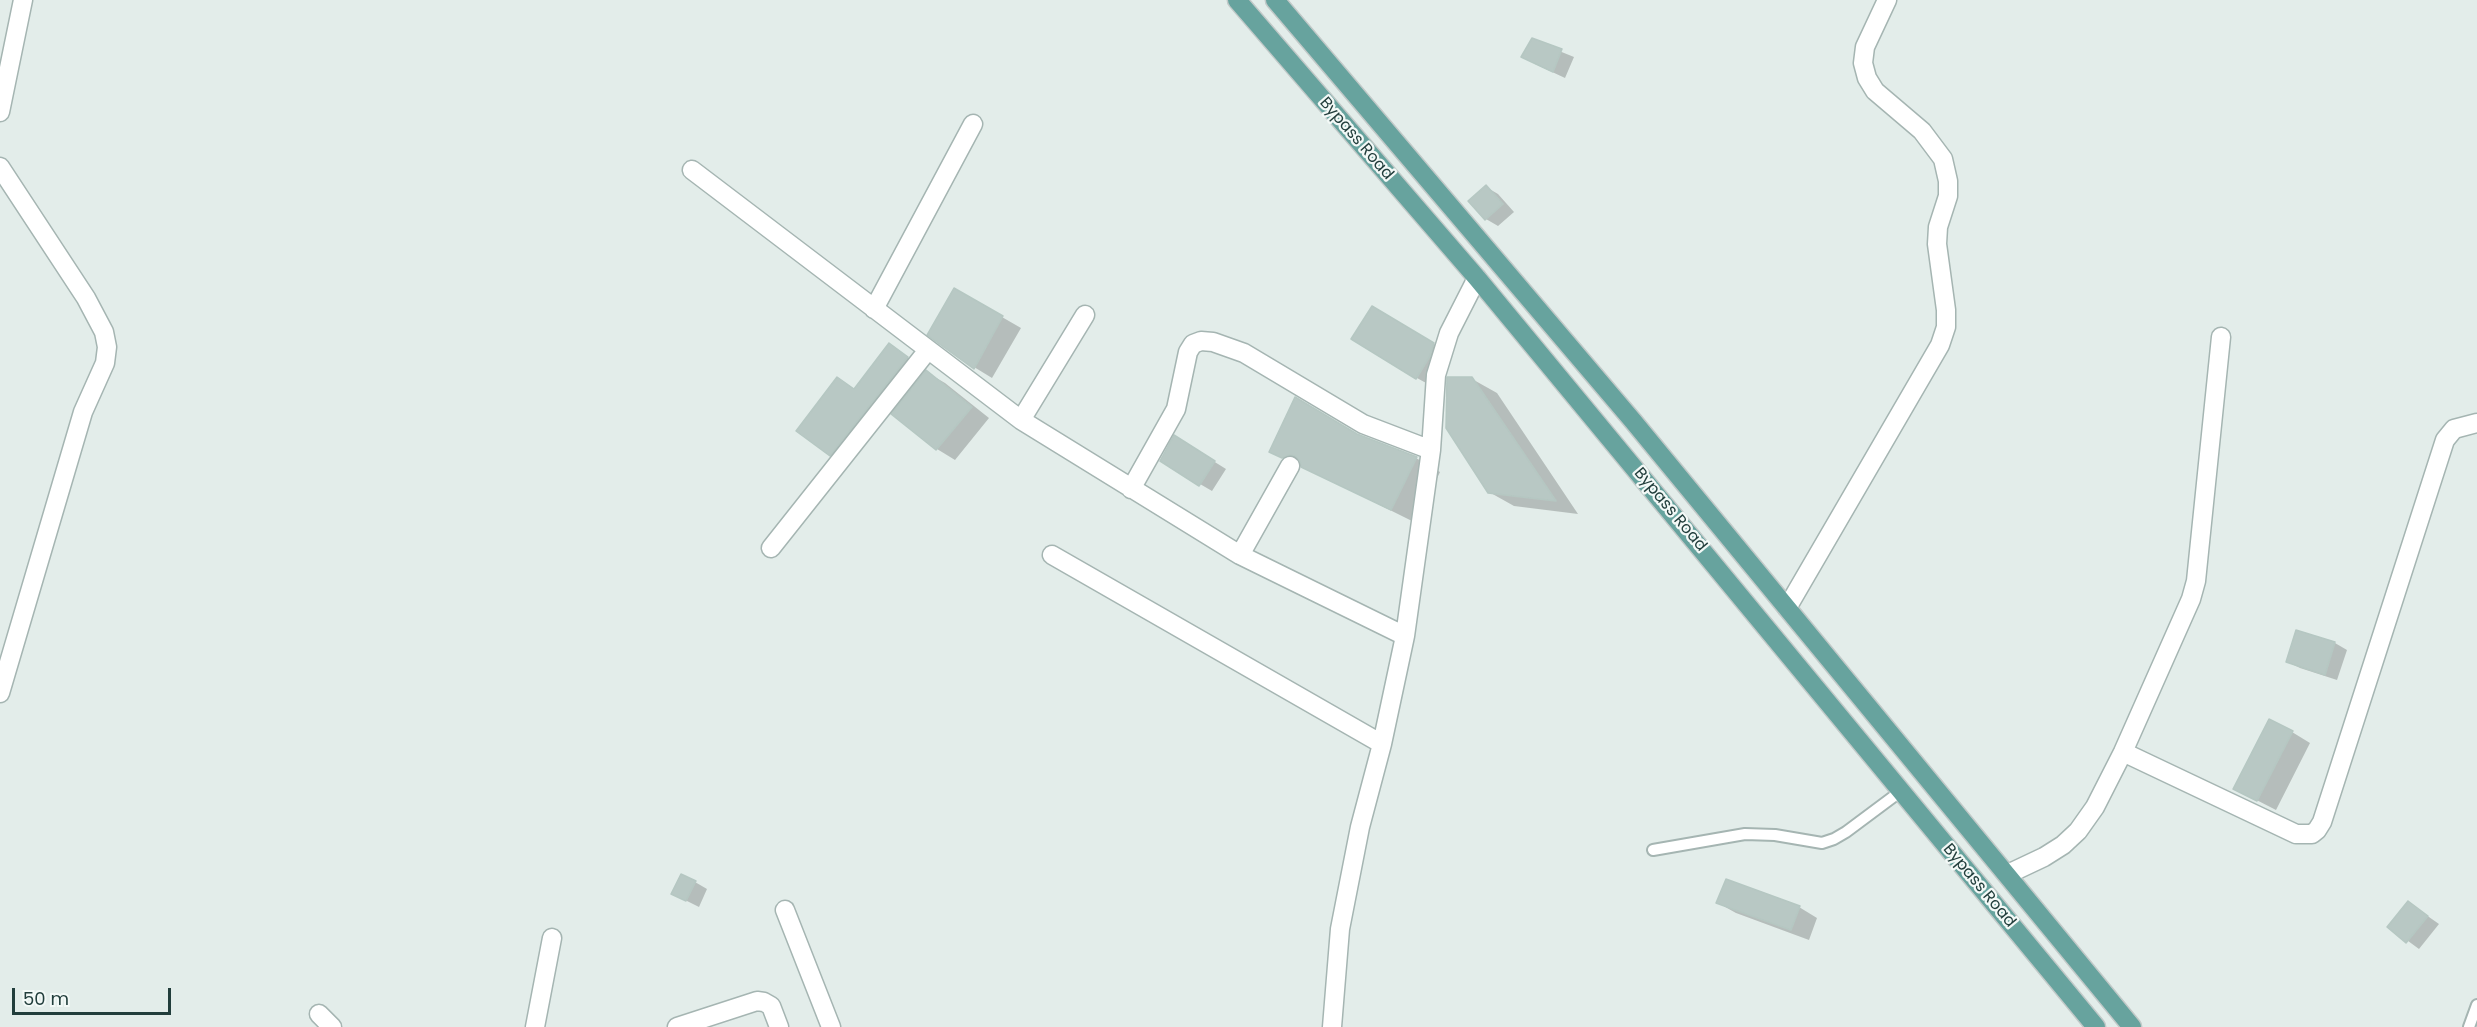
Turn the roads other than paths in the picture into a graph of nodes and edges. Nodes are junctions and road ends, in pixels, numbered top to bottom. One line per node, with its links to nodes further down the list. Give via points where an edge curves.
1 (23, 0): 5 (street)
2 (1237, 0): 9 (main road, Bypass Road)
3 (1275, 0): 22 (main road, Bypass Road)
4 (1887, 0): 22 (street, via 1865,47 1863,63 1875,90 1922,131 1942,159 1948,196 1937,244 1946,327 1940,345)
5 (0, 112)
6 (973, 124): 10 (street)
7 (0, 167): 24 (street, via 86,298 104,332 107,347 105,363 83,412)
8 (692, 170): 10 (street)
9 (1477, 278): 16 (street, via 1449,333 1436,375); 27 (main road, Bypass Road)
10 (874, 309): 13 (street)
11 (1085, 315): 14 (street)
12 (2222, 337): 26 (street, via 2193,590)
13 (928, 350): 14 (street); 19 (street)
14 (1021, 420): 18 (street)
15 (2477, 423): 26 (street, via 2454,429 2445,440 2317,830 2304,836 2296,834)
16 (1431, 450): 18 (street, via 1363,424 1244,353 1201,341 1188,352 1176,409); 23 (street)
17 (1290, 466): 21 (street)
18 (1131, 489): 21 (street)
19 (771, 548)
20 (1052, 555): 25 (street)
21 (1240, 555): 23 (street)
22 (1787, 608): 29 (main road, Bypass Road)
23 (1405, 636): 25 (street)
24 (0, 693)
25 (1382, 744): 39 (street, via 1360,827 1340,929)
26 (2122, 752): 29 (street, via 2095,807 2078,831 2044,857)
27 (1901, 791): 28 (lane, via 1846,832 1822,843 1745,834); 40 (main road, Bypass Road)
28 (1653, 850)
29 (2008, 874): 41 (main road, Bypass Road)
30 (785, 910): 38 (street)
31 (552, 938): 35 (street)
32 (2477, 1005): 42 (lane)
33 (319, 1014): 34 (street)
34 (332, 1027)
35 (535, 1027)
36 (677, 1027): 37 (street, via 757,1001 771,1006)
37 (779, 1027)
38 (831, 1027)
39 (1332, 1027)
40 (2096, 1027)
41 (2132, 1027)
42 (2469, 1027)

